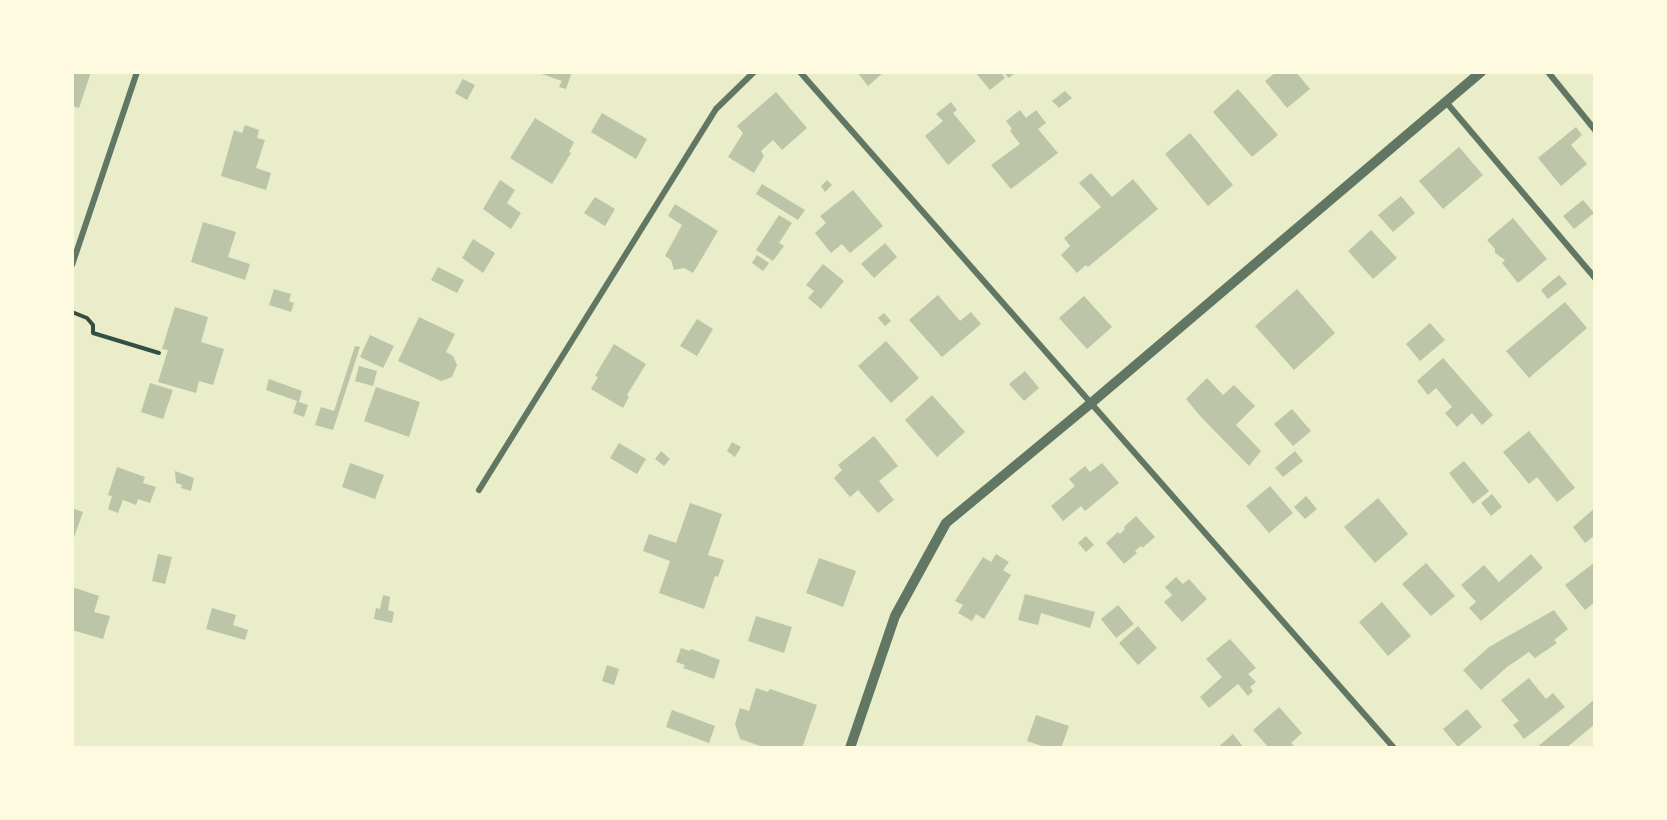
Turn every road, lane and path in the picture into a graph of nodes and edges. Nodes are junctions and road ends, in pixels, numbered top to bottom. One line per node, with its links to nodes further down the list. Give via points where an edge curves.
1 (137, 72): 8 (street)
2 (754, 72): 13 (street, via 716,109)
3 (800, 72): 12 (street)
4 (1481, 72): 6 (street)
5 (1548, 72): 7 (street)
6 (1446, 102): 9 (street); 12 (street)
7 (1595, 130)
8 (72, 265)
9 (1595, 278)
10 (72, 312): 11 (path, via 87,318 93,333)
11 (159, 352)
12 (1090, 404): 14 (street, via 946,523 895,616); 15 (street)
13 (479, 490)
14 (850, 748)
15 (1394, 748)

